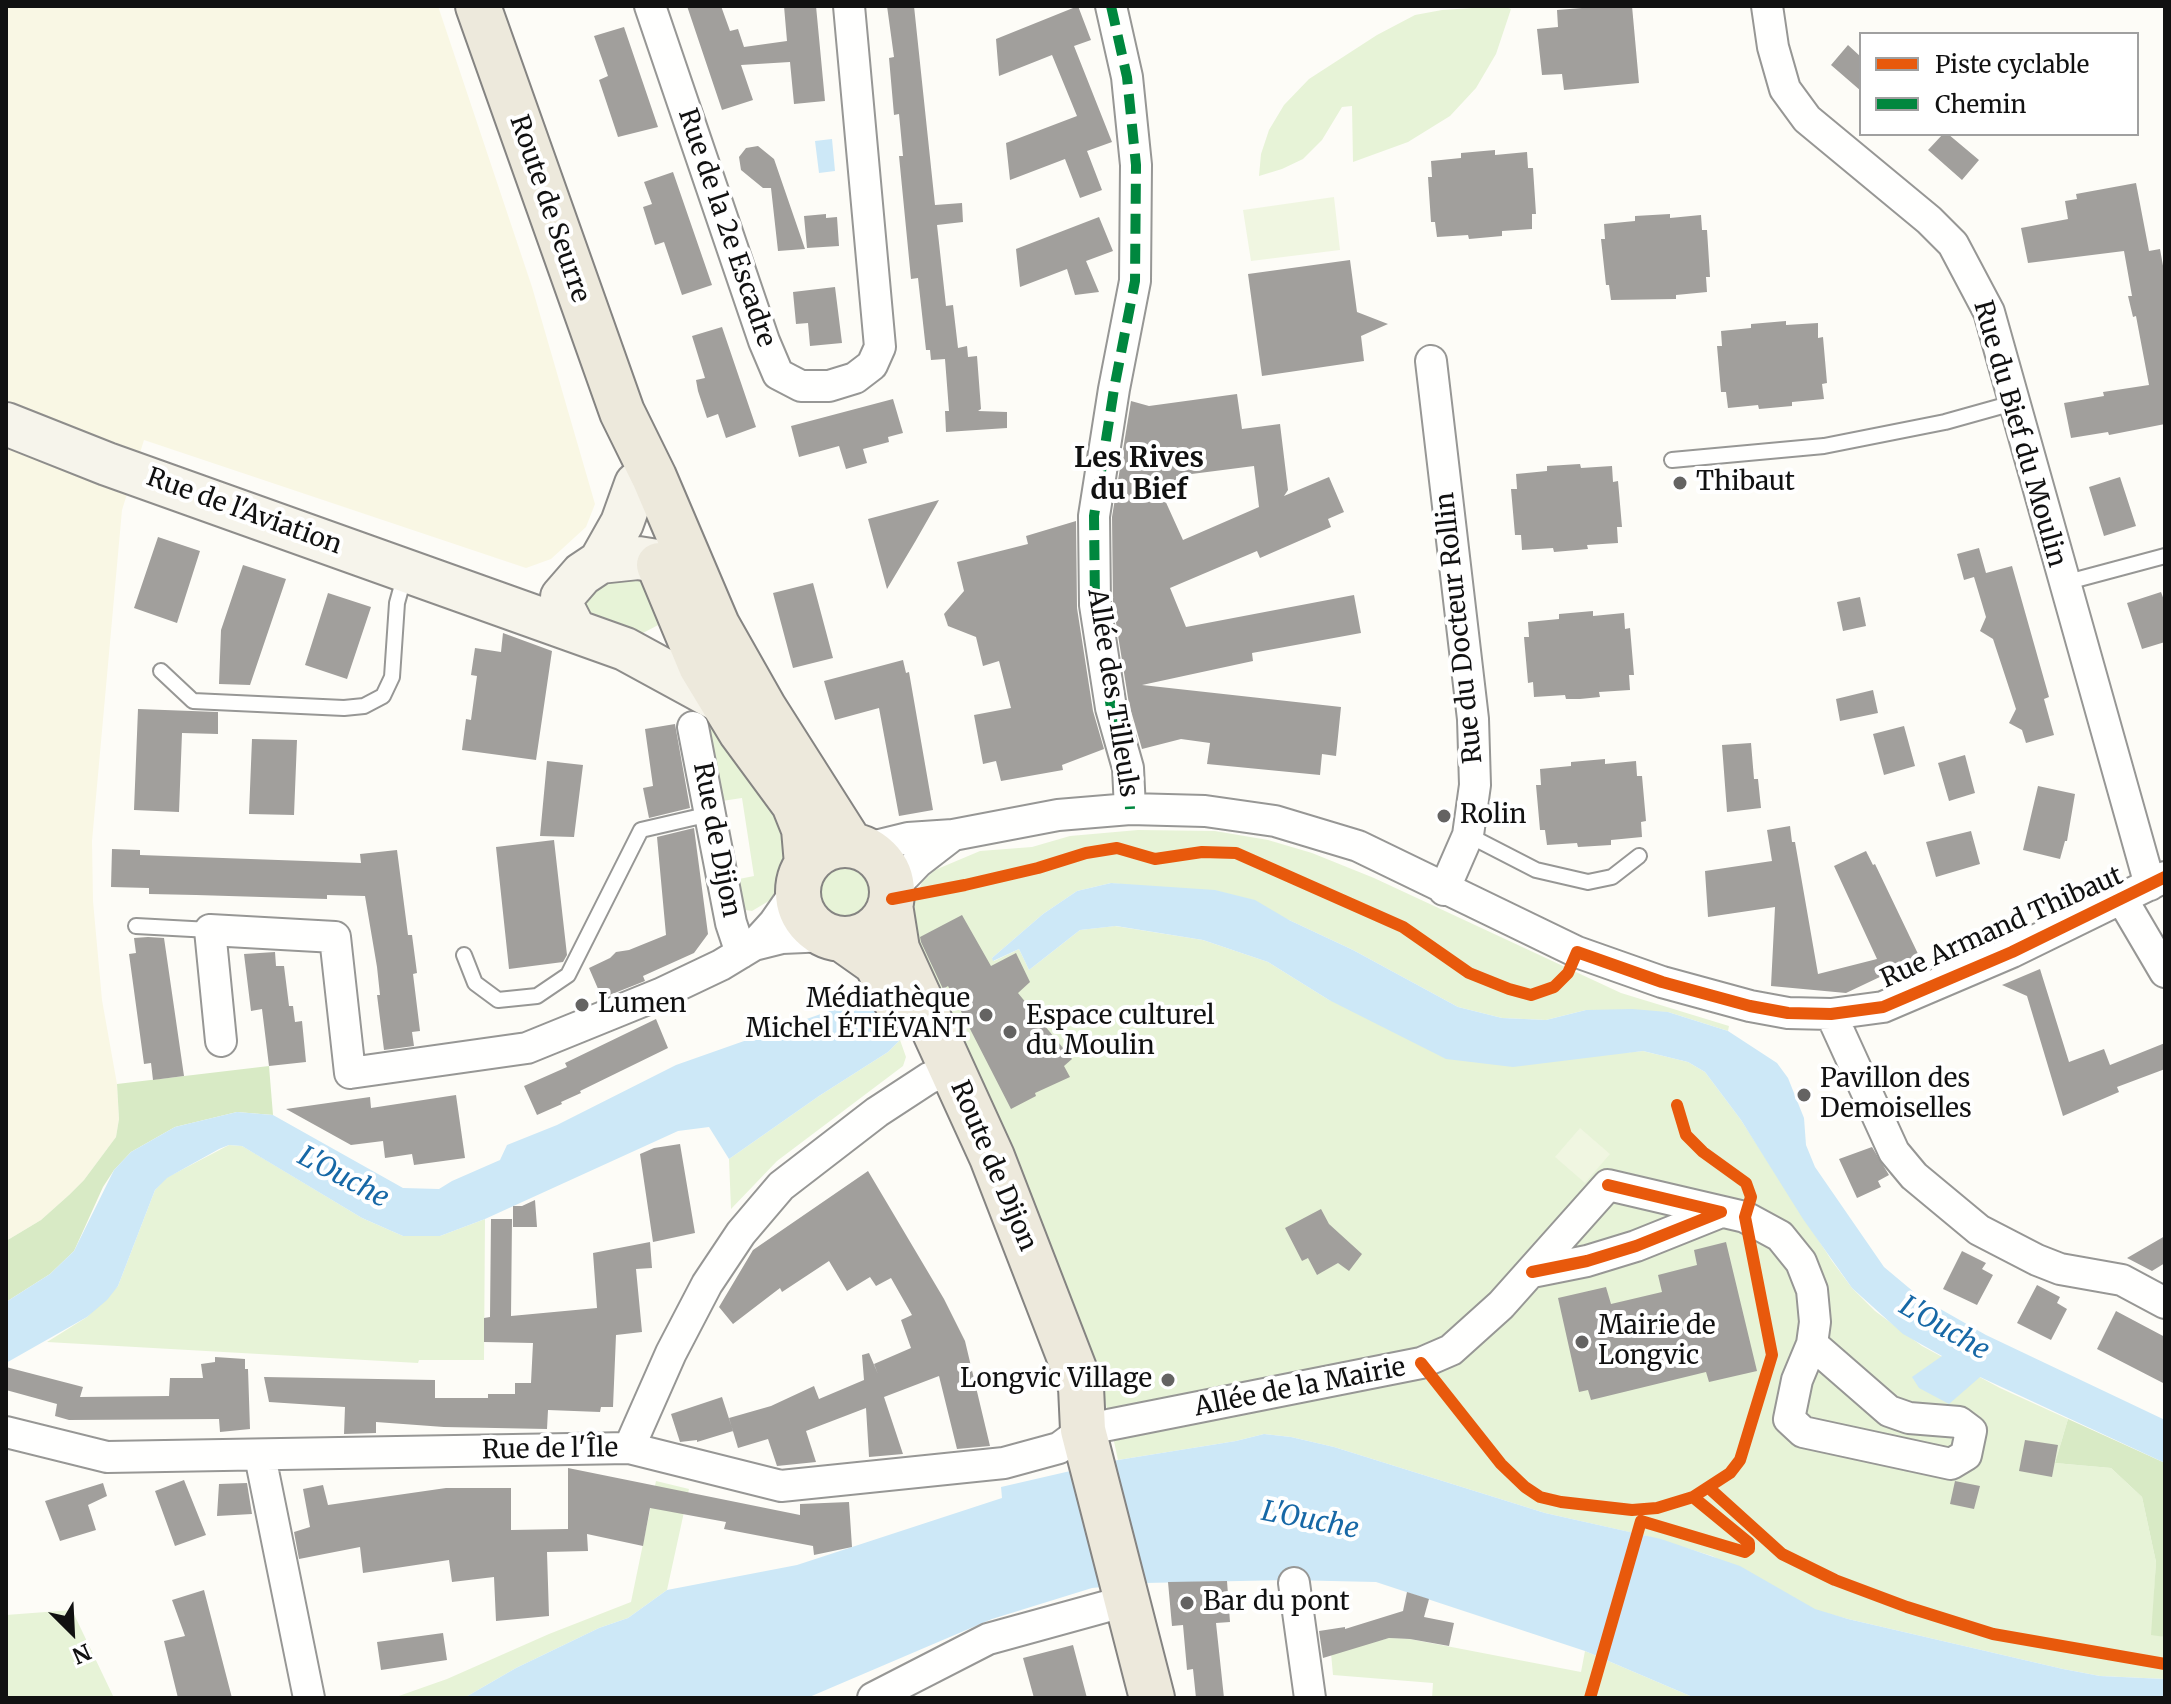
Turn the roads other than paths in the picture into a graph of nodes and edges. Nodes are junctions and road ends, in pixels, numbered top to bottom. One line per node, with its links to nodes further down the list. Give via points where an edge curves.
1 (478, 6): 8 (main road, Route de Seurre)
2 (650, 6): 3 (street, Rue de la 2e Escadre, via 764,341 778,374 801,386 829,386 855,378 872,365 880,347)
3 (849, 6)
4 (1111, 6): 24 (street, Allée des Tilleuls, via 1127,77 1136,165 1135,281 1094,516 1095,605 1111,708 1128,768)
5 (1767, 6): 7 (street, Rue du Bief du Moulin, via 1785,89 1807,119 1953,244 1989,312)
6 (1431, 361): 27 (street, Rue du Docteur Rollin, via 1473,719 1475,785)
7 (2013, 403): 10 (lane, via 1824,446); 16 (street, Rue du Bief du Moulin)
8 (622, 412): 11 (main road, Route de Seurre); 12 (main road, Route de Seurre, via 654,477)
9 (6, 424): 15 (street, Rue de l'Aviation)
10 (1672, 460)
11 (636, 484): 12 (main road, Route de Seurre); 14 (street)
12 (676, 555): 14 (street); 19 (main road, Route de Seurre); 28 (main road, via 751,685)
13 (2165, 556): 16 (lane)
14 (600, 562): 17 (street)
15 (407, 570): 18 (street, Rue de l'Aviation); 22 (lane, via 397,603 392,677 383,696 364,706 193,701)
16 (2063, 583): 31 (street, Rue du Bief du Moulin)
17 (568, 587): 18 (street, via 530,598); 20 (street, via 562,606)
18 (484, 598): 20 (street, Rue de l'Aviation)
19 (684, 626): 21 (street, via 650,644); 23 (main road, Route de Seurre, via 701,666)
20 (575, 631): 21 (street)
21 (625, 649): 23 (street)
22 (161, 671)
23 (709, 715): 25 (street, Rue de Dijon); 30 (main road, via 794,804 804,829)
24 (1130, 809): 26 (street, Rue Armand Thibaut, via 1058,815); 32 (street, Rue Armand Thibaut, via 1205,811 1275,821 1358,846)
25 (710, 814): 38 (street, Rue de Dijon, via 731,923); 39 (lane, via 641,830 568,975 537,996 498,1000 475,983)
26 (953, 835): 28 (street, Rue Armand Thibaut); 33 (street, Rue Armand Thibaut, via 918,862)
27 (1468, 835): 29 (lane, via 1536,870 1588,882 1612,877); 32 (street, Rue du Docteur Rollin)
28 (857, 847): 30 (main road, via 826,848); 33 (main road, via 883,865)
29 (1639, 856)
30 (802, 877): 37 (main road, via 804,917 814,928); 38 (street, via 774,923)
31 (2158, 881): 34 (street, Rue Armand Thibaut)
32 (1444, 890): 41 (street, Rue Armand Thibaut, via 1577,952 1662,982 1750,1006)
33 (891, 897): 37 (main road, via 883,920 857,937)
34 (2122, 899): 40 (street); 41 (street, Rue Armand Thibaut, via 1883,1007)
35 (136, 926): 36 (lane)
36 (210, 930): 38 (street, via 335,937 350,1073 527,1048 660,994); 42 (street)
37 (860, 947): 38 (street, via 782,938); 43 (main road, Route de Dijon)
38 (747, 949)
39 (464, 955)
40 (2165, 972)
41 (1831, 1014): 46 (street, via 1894,1152 1914,1176 1979,1230 2025,1254 2060,1269 2122,1280)
42 (221, 1041)
43 (941, 1074): 48 (main road, Route de Dijon, via 1061,1395); 50 (street, via 877,1112 781,1186 741,1233 671,1353)
44 (1721, 1212): 45 (street, via 1599,1258); 45 (street, Allée de la Mairie, via 1608,1185); 47 (street, Allée de la Mairie, via 1745,1217 1780,1236 1801,1262 1812,1290)
45 (1532, 1272): 48 (street, Allée de la Mairie, via 1484,1323 1451,1350 1421,1363)
46 (2165, 1303)
47 (1812, 1344): 47 (street, Allée de la Mairie, via 1789,1419 1803,1432 1951,1464 1966,1455 1971,1431 1959,1422 1889,1411)
48 (1083, 1430): 50 (street, Rue de l'Île, via 1059,1448 1004,1463 781,1486); 53 (main road, Route de Dijon)
49 (6, 1432): 51 (street, Rue de l'Île, via 107,1457)
50 (629, 1448): 51 (street, Rue de l'Île)
51 (260, 1456): 54 (street)
52 (1294, 1583): 57 (street)
53 (1126, 1601): 55 (street, via 988,1639); 56 (main road, Route de Dijon)
54 (309, 1698)
55 (873, 1698)
56 (1152, 1698)
57 (1310, 1698)

